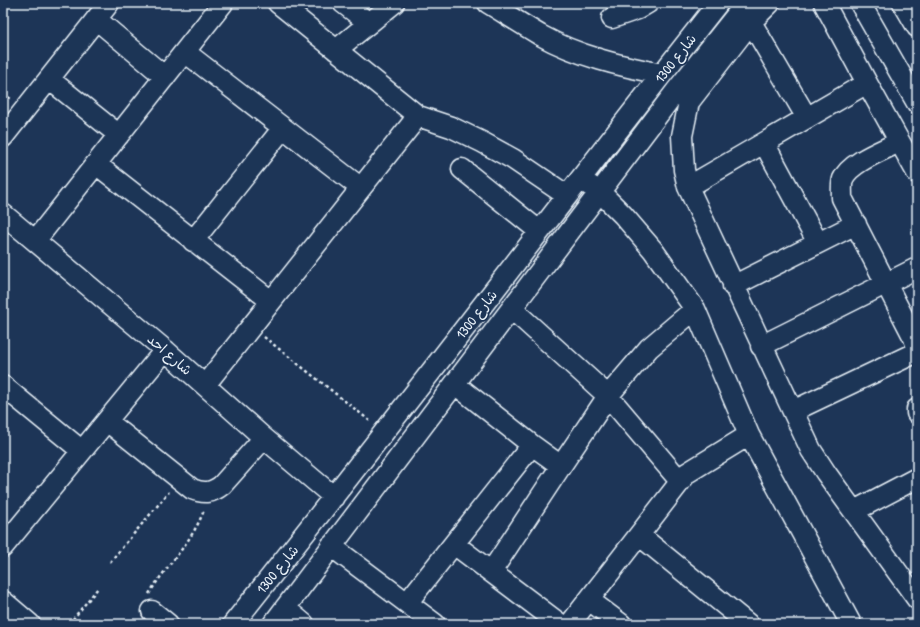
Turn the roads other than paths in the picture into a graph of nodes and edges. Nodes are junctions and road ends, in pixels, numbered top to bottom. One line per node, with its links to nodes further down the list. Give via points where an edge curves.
1 (109, 3): 15 (street)
2 (223, 3): 20 (street)
3 (278, 3): 19 (street)
4 (343, 3): 17 (street)
5 (394, 3): 17 (street)
6 (488, 3): 21 (street, via 570,49 600,60)
7 (648, 3): 14 (street)
8 (718, 3): 21 (street, شارع 1300)
9 (746, 3): 39 (street, شارع 1300)
10 (770, 3): 16 (street)
11 (824, 3): 24 (street)
12 (860, 3): 25 (street)
13 (903, 3): 18 (street)
14 (612, 18)
15 (96, 19): 22 (street); 23 (street)
16 (751, 22): 27 (street); 37 (street, via 689,102 682,136 683,164)
17 (369, 23): 19 (street)
18 (917, 27)
19 (336, 50): 26 (street)
20 (185, 52): 22 (street); 28 (street)
21 (662, 74): 36 (street, شارع 1300)
22 (165, 77): 29 (street)
23 (49, 79): 29 (street); 30 (street)
24 (867, 84): 27 (street); 31 (street)
25 (917, 103)
26 (418, 116): 38 (street); 40 (street, via 451,127 482,142 513,159)
27 (807, 118): 32 (street)
28 (283, 128): 38 (street); 45 (street)
29 (119, 135): 33 (street)
30 (3, 137)
31 (900, 142): 35 (street); 42 (street, via 855,165 843,179 842,198)
32 (764, 143): 37 (street); 46 (street)
33 (96, 164): 44 (street); 45 (street)
34 (462, 169): 43 (street)
35 (917, 172)
36 (580, 178): 39 (street); 40 (street, شارع 1300)
37 (688, 187): 49 (street)
38 (361, 188): 50 (street)
39 (600, 192): 51 (street, شارع 1300); 52 (street, via 653,250)
40 (566, 195): 43 (street, شارع 1300)
41 (3, 214): 44 (street, شارع احد)
42 (856, 224): 46 (street); 48 (street)
43 (539, 231): 72 (street, شارع 1300)
44 (35, 241): 55 (street, شارع احد)
45 (193, 241): 50 (street)
46 (818, 243): 49 (street)
47 (917, 268): 48 (street)
48 (886, 284): 53 (street); 54 (street)
49 (733, 286): 53 (street)
50 (271, 302): 58 (street)
51 (512, 309): 57 (street, شارع 1300); 60 (street)
52 (695, 309): 60 (street, via 649,348); 65 (street)
53 (761, 346): 62 (street)
54 (917, 347)
55 (165, 350): 58 (street, شارع احد); 64 (street)
56 (917, 352): 62 (street)
57 (455, 384): 67 (street); 77 (street, شارع 1300)
58 (205, 385): 66 (street, شارع احد)
59 (3, 386): 68 (street)
60 (608, 396): 69 (street); 71 (street)
61 (917, 409): 63 (street)
62 (793, 411): 73 (street, via 811,450)
63 (917, 413)
64 (107, 421): 66 (street, via 192,489 200,492 215,490 222,485); 68 (street)
65 (749, 435): 71 (street, via 687,473); 95 (street)
66 (264, 438): 72 (street, شارع احد)
67 (532, 445): 69 (street); 76 (street)
68 (82, 451): 75 (street)
69 (561, 466): 78 (street)
70 (917, 478): 73 (street)
71 (680, 481): 74 (street)
72 (334, 497): 87 (street, شارع 1300)
73 (854, 511): 79 (street)
74 (639, 535): 80 (street); 94 (street)
75 (5, 540)
76 (454, 544): 78 (street); 82 (street)
77 (331, 546): 82 (street); 83 (street, شارع 1300)
78 (491, 572): 91 (street)
79 (917, 599)
80 (589, 600): 92 (street); 93 (street)
81 (3, 601): 85 (street)
82 (407, 603): 90 (street)
83 (285, 608): 88 (street, شارع 1300); 89 (street)
84 (152, 611): 86 (street)
85 (30, 624)
86 (168, 624)
87 (233, 624)
88 (273, 624)
89 (304, 624)
90 (435, 624)
91 (560, 624)
92 (570, 624)
93 (620, 624)
94 (748, 624)
95 (851, 624)

